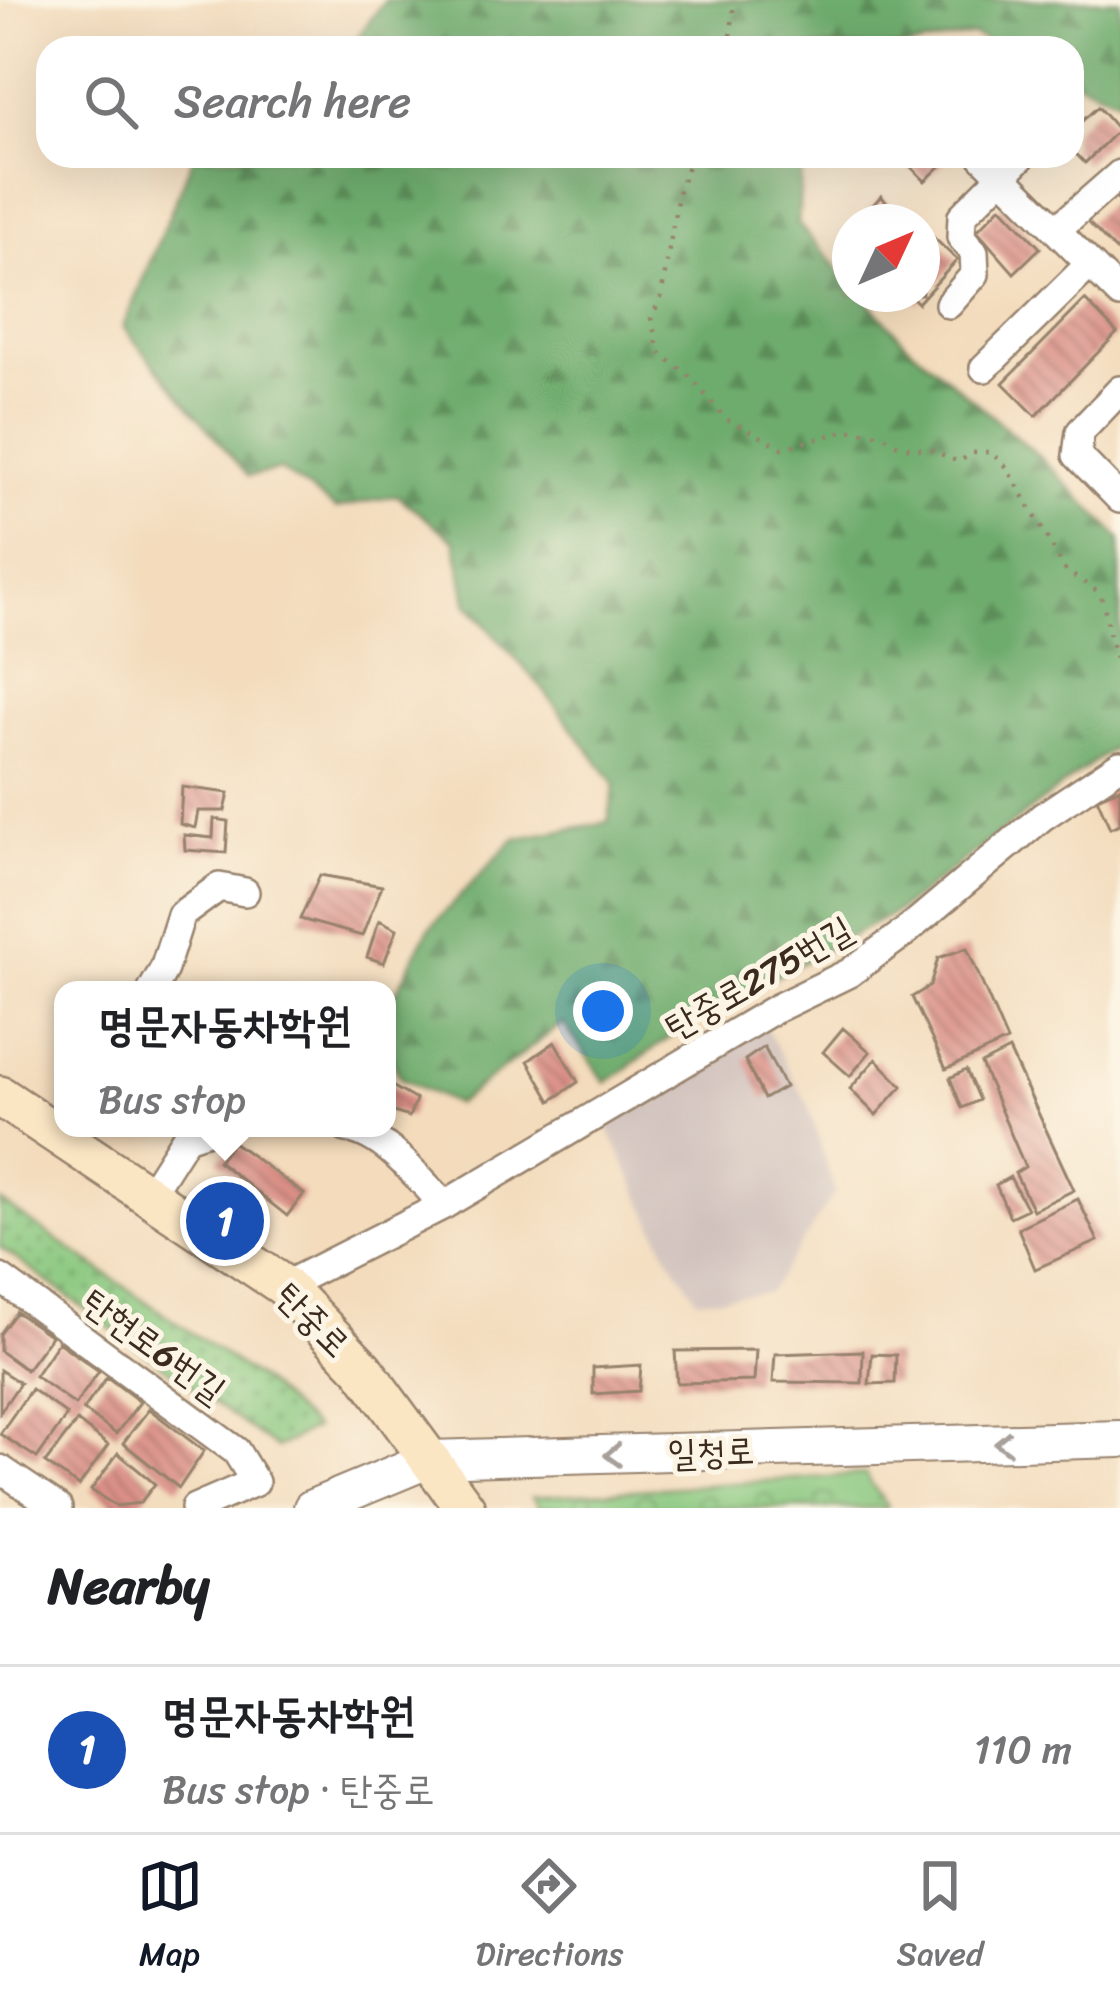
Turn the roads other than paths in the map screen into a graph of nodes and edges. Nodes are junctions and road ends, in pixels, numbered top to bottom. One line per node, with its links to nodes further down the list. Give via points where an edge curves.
1 (998, 168): 7 (street, via 962,216 975,274)
2 (1006, 168): 4 (street)
3 (1120, 174): 4 (street)
4 (1056, 230): 5 (street)
5 (1090, 264): 6 (street); 8 (street)
6 (1120, 294)
7 (949, 304)
8 (984, 368)
9 (1120, 390): 10 (street, via 1080,432 1077,455)
10 (1116, 486)
11 (1120, 765): 20 (street, 탄중로275번길, via 1042,817 849,973)
12 (245, 892): 13 (street, via 219,887 181,915)
13 (157, 981)
14 (0, 1096): 15 (main road, 탄중로)
15 (54, 1132)
16 (62, 1137): 19 (main road, 탄중로)
17 (180, 1137): 19 (street)
18 (367, 1137): 20 (street)
19 (149, 1195): 22 (main road, 탄중로)
20 (444, 1205): 22 (street, 탄중로275번길)
21 (0, 1278): 27 (street, 탄현로6번길, via 236,1450 255,1481)
22 (284, 1286): 24 (main road, 탄중로, via 363,1369)
23 (1120, 1439): 24 (street, 일청로, one-way to 24)
24 (430, 1459): 28 (street, 일청로); 29 (main road, 탄중로)
25 (0, 1469): 26 (street)
26 (58, 1508)
27 (195, 1508)
28 (312, 1508)
29 (465, 1508)

